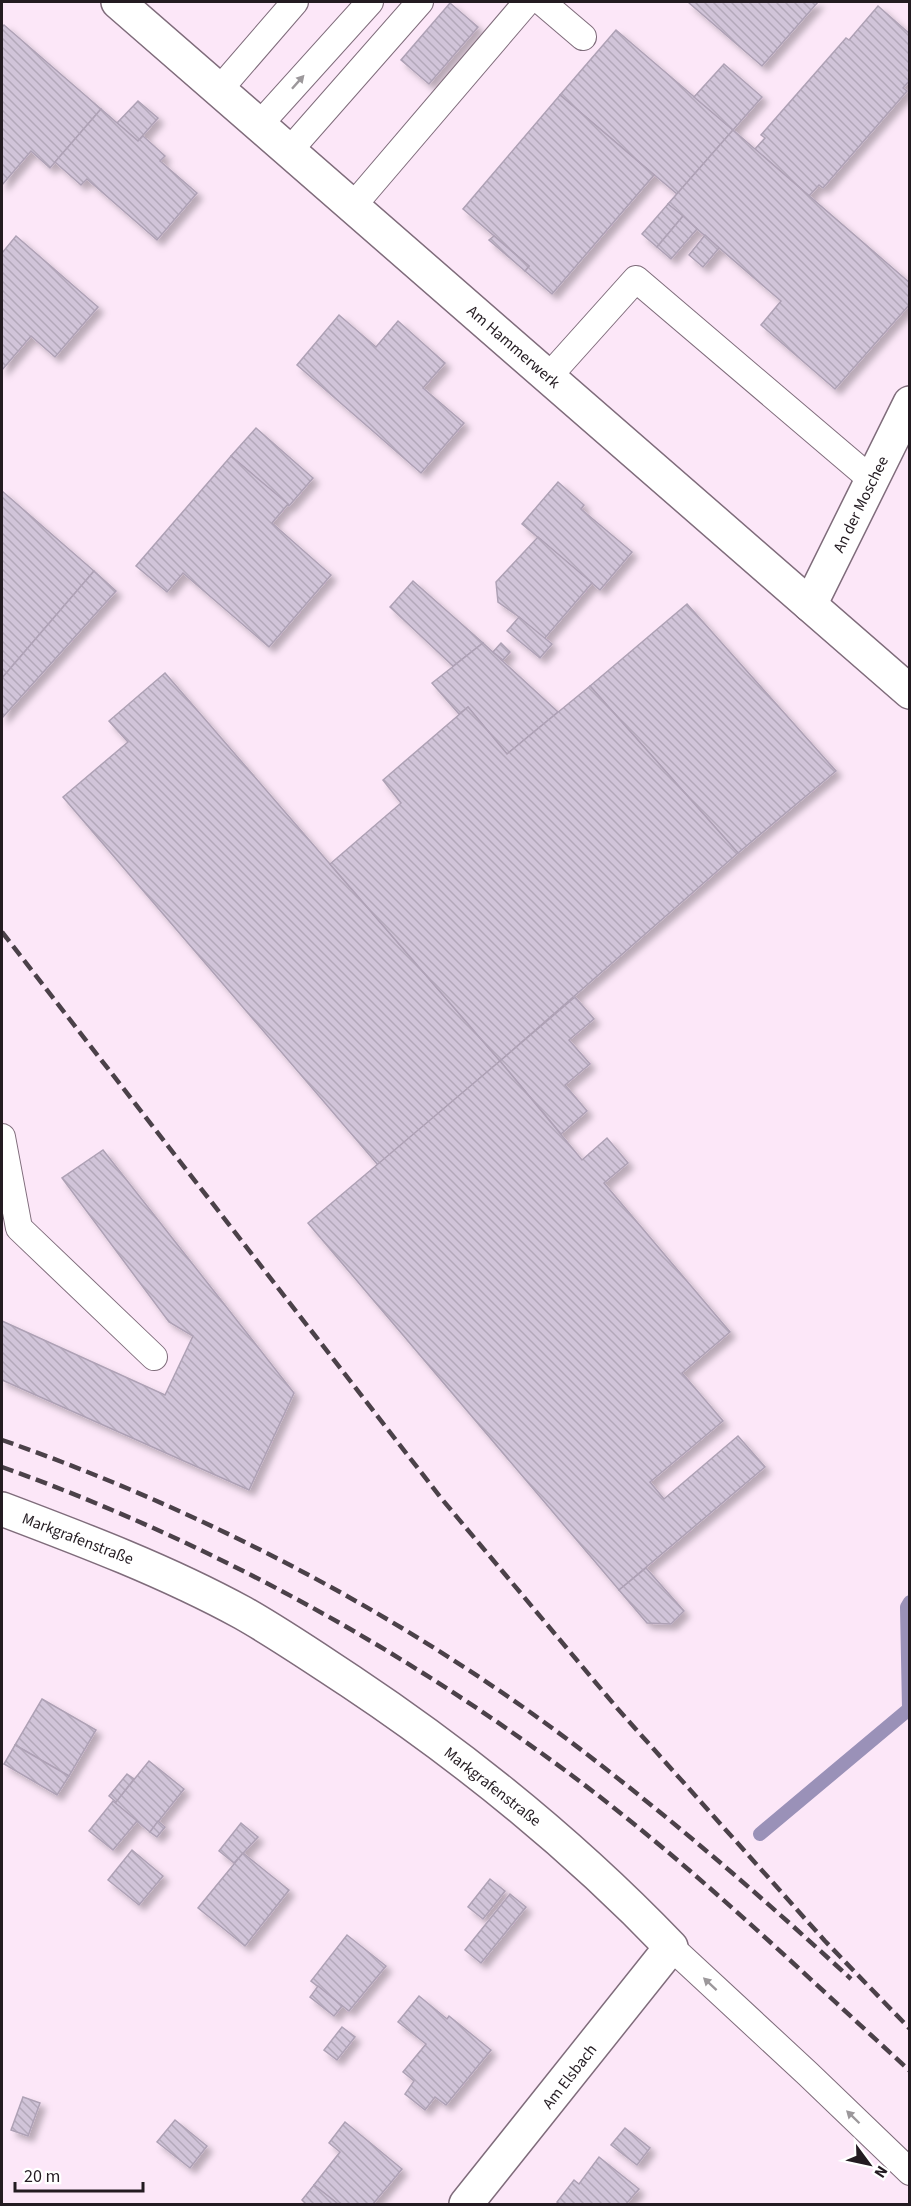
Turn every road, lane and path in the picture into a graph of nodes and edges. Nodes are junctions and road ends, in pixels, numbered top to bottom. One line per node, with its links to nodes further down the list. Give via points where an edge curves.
1 (118, 2): 8 (street, Am Hammerwerk)
2 (370, 2): 9 (lane, one-way to 2)
3 (420, 2): 10 (lane)
4 (527, 2): 11 (lane)
5 (542, 2): 7 (lane)
6 (289, 4): 8 (lane)
7 (583, 37)
8 (219, 90): 9 (street, Am Hammerwerk)
9 (259, 125): 10 (street, Am Hammerwerk)
10 (289, 151): 11 (street, Am Hammerwerk)
11 (352, 207): 12 (street, Am Hammerwerk)
12 (549, 376): 14 (lane, via 636,279); 15 (street, Am Hammerwerk)
13 (909, 403): 14 (street, An der Moschee)
14 (872, 480): 15 (street, An der Moschee)
15 (810, 605): 16 (street, Am Hammerwerk)
16 (909, 692)
17 (2, 1137): 18 (lane, via 19,1228)
18 (154, 1357)
19 (2, 1509): 20 (street, Markgrafenstraße, via 129,1557 242,1612 310,1654 503,1792 602,1879)
20 (671, 1947): 21 (lane, Markgrafenstraße, one-way to 20); 22 (street, Am Elsbach)
21 (909, 2172)
22 (466, 2205)

